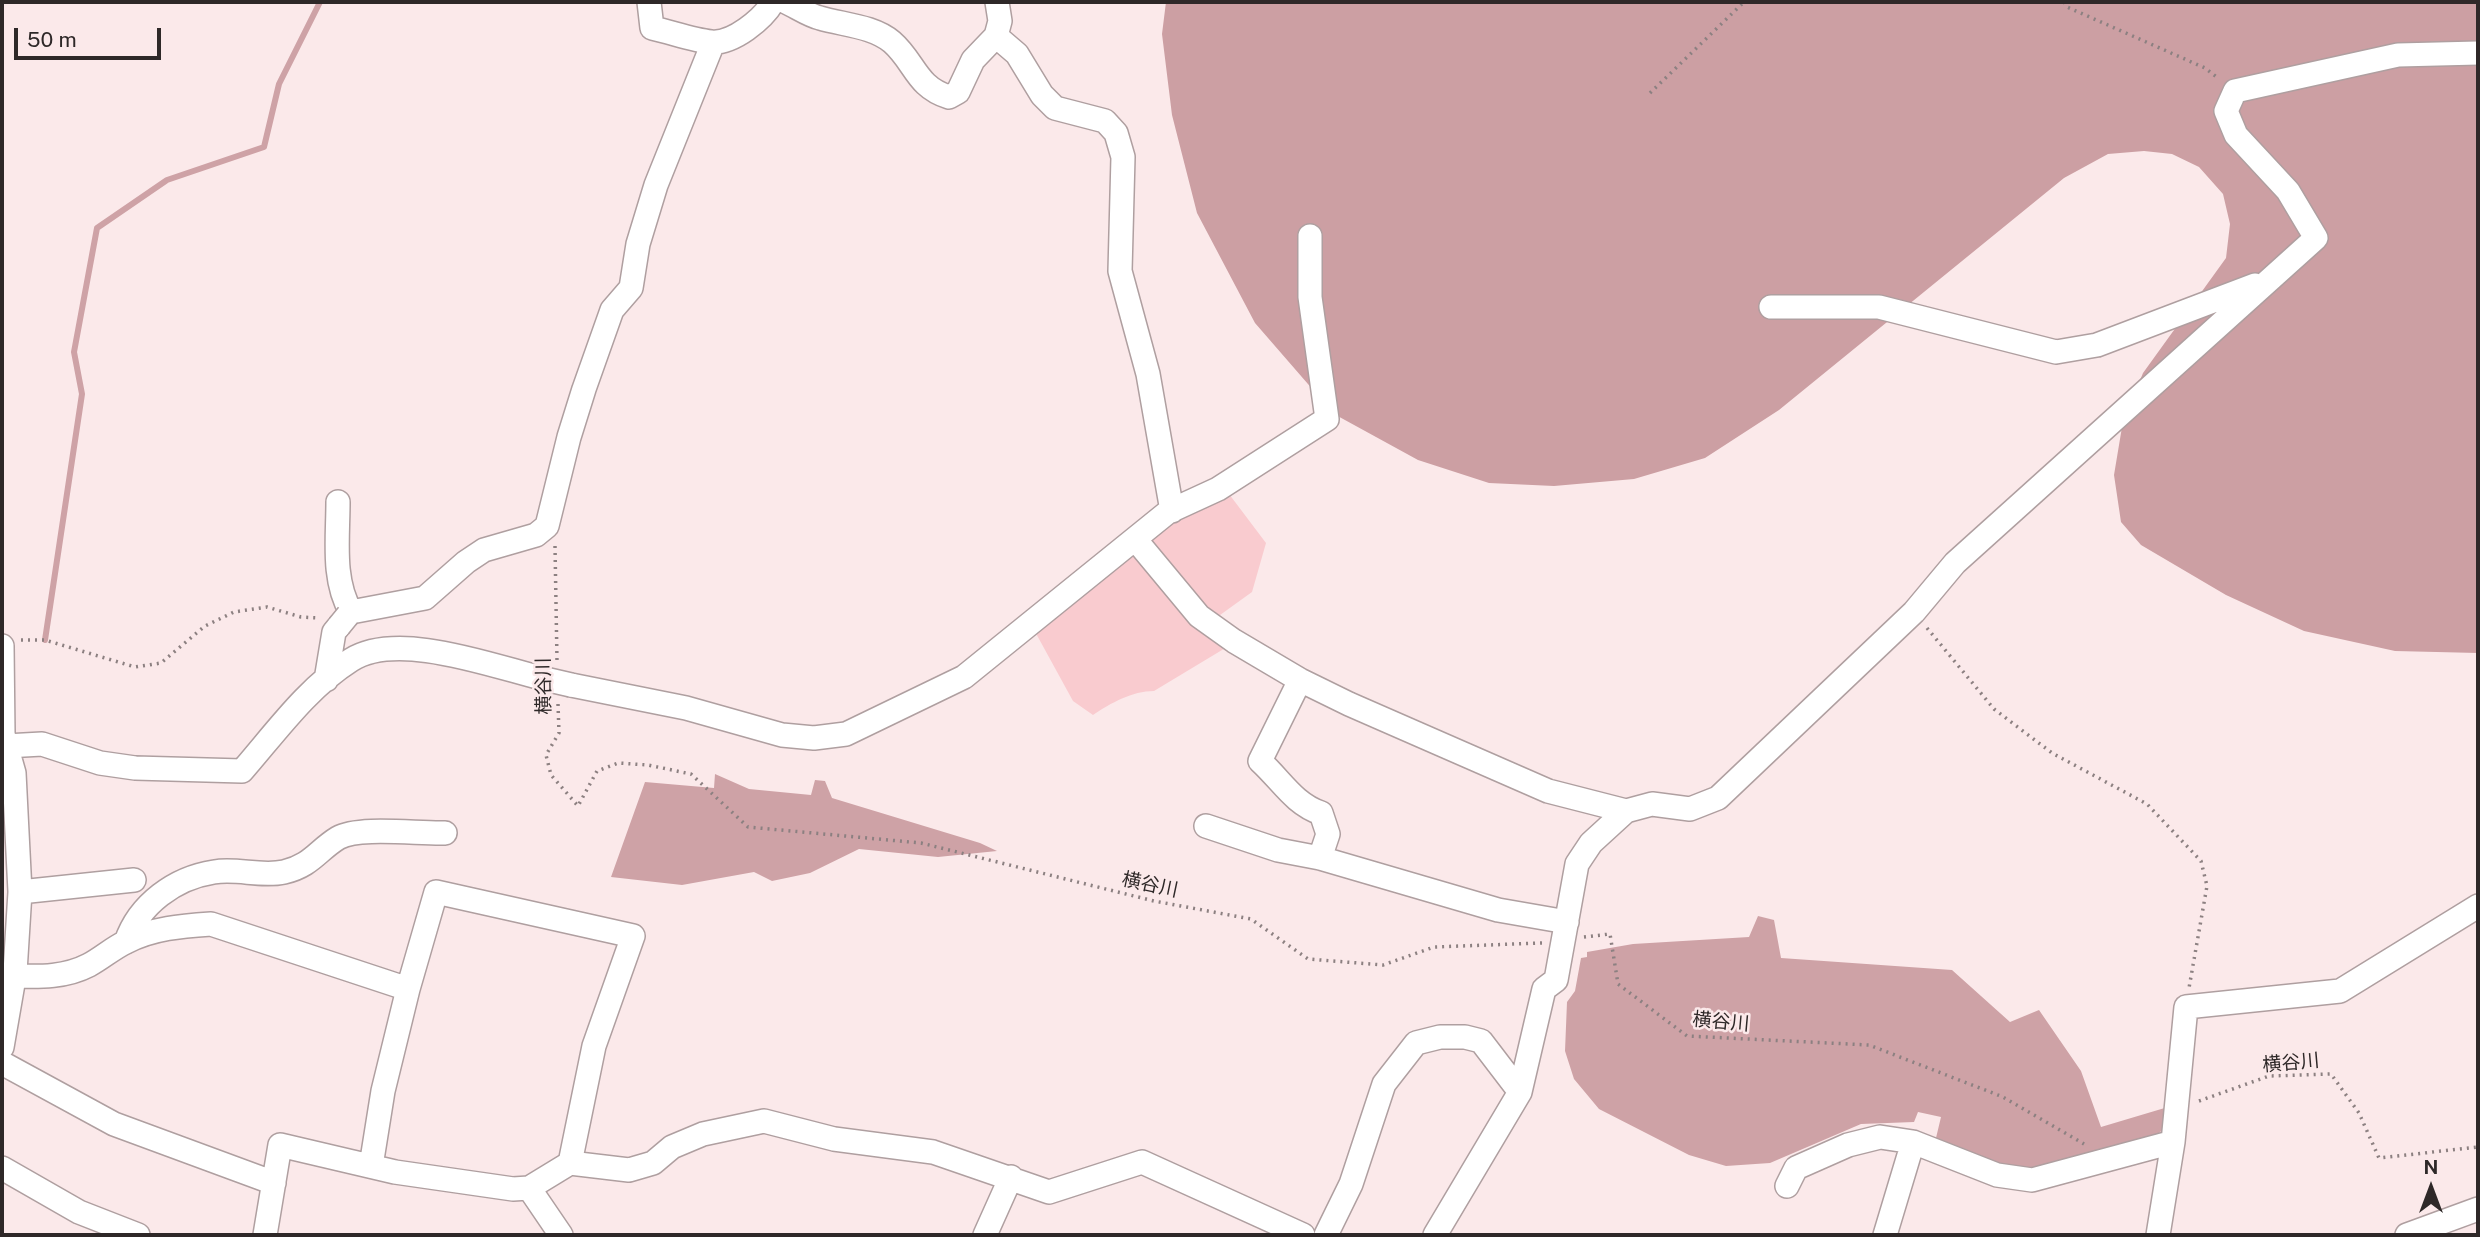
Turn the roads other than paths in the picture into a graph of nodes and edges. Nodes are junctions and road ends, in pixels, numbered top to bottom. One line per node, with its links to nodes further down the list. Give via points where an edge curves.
1 (649, 2): 6 (street, via 652,28)
2 (773, 2): 6 (street, via 765,16 747,30)
3 (786, 2): 5 (street, via 817,18 880,33 933,92 949,97 958,92 974,60)
4 (997, 2): 5 (street, via 1000,21)
5 (996, 36): 12 (street, via 1017,54 1055,108 1105,121 1116,134 1123,156 1120,271 1148,374)
6 (713, 43): 14 (street, via 656,185 638,244 631,288 612,310 584,389 547,526 536,535 484,550 425,598)
7 (2478, 53): 9 (street, via 2398,55 2235,91 2226,111 2236,135 2288,191 2316,238)
8 (1310, 236): 12 (street, via 1310,297 1327,419 1218,489)
9 (2274, 277): 10 (street, via 2097,345 2056,352 1879,307); 19 (street, via 1955,563 1914,612 1718,798 1690,809 1652,804)
10 (1771, 307)
11 (338, 502): 14 (street)
12 (1172, 511): 13 (street)
13 (1135, 539): 16 (street, via 964,677 846,734 782,735 686,708 403,648 353,658); 17 (street, via 1199,616)
14 (341, 618): 16 (street, via 334,632)
15 (6, 645): 18 (street, via 2,734)
16 (326, 680): 18 (street, via 307,695 242,771 135,768 100,763 42,744)
17 (1300, 680): 19 (street, via 1548,791); 23 (street, via 1260,761 1296,801 1321,813 1328,834)
18 (6, 746): 22 (street, via 14,773)
19 (1626, 811): 27 (street, via 1591,843 1577,864)
20 (1206, 826): 23 (street, via 1278,850)
21 (444, 834): 28 (street, via 362,830 338,838 310,863 284,872 216,871 187,879 149,903 133,923)
22 (10, 857): 25 (street)
23 (1320, 858): 27 (street)
24 (134, 880): 25 (street)
25 (20, 892): 29 (street)
26 (2478, 906): 35 (street, via 2340,991 2186,1007)
27 (1565, 931): 33 (street, via 1556,980 1544,989)
28 (127, 942): 29 (street, via 63,975); 30 (street, via 178,926 211,924)
29 (15, 976): 31 (street)
30 (408, 989): 36 (street, via 436,892 633,936 594,1046); 37 (street, via 383,1091)
31 (2, 1047)
32 (2, 1063): 40 (street, via 114,1124)
33 (1520, 1092): 49 (street, via 1481,1041 1440,1037 1416,1043 1384,1084 1351,1184); 50 (street)
34 (1913, 1142): 35 (street, via 1997,1175 2032,1180); 41 (street, via 1880,1137 1848,1145 1796,1168); 51 (street)
35 (2173, 1142): 52 (street)
36 (570, 1163): 39 (street, via 629,1170 653,1163 672,1147 703,1134 764,1121 834,1139 933,1152); 42 (street)
37 (371, 1166): 40 (street, via 280,1145); 42 (street)
38 (2, 1168): 44 (street, via 79,1212)
39 (1011, 1177): 47 (street); 48 (street, via 1049,1192 1142,1162)
40 (274, 1183): 45 (street)
41 (1787, 1186)
42 (529, 1188): 46 (street)
43 (2478, 1209): 53 (street)
44 (138, 1235)
45 (265, 1235)
46 (561, 1235)
47 (985, 1235)
48 (1303, 1235)
49 (1326, 1235)
50 (1435, 1235)
51 (1885, 1235)
52 (2158, 1235)
53 (2407, 1235)

